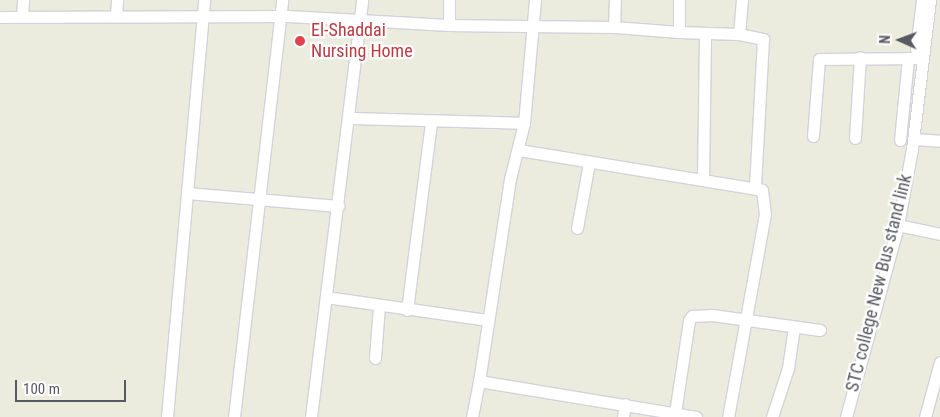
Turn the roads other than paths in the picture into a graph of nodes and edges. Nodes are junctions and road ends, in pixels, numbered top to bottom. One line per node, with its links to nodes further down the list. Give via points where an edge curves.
1 (23, 0): 15 (street)
2 (116, 0): 14 (street)
3 (204, 0): 16 (street)
4 (282, 0): 17 (street)
5 (288, 0): 17 (street)
6 (362, 0): 19 (street)
7 (449, 0): 20 (street)
8 (535, 0): 21 (street)
9 (615, 0): 22 (street)
10 (679, 0): 23 (street)
11 (742, 0): 25 (street)
12 (922, 0): 27 (street)
13 (930, 0): 27 (street, STC college New Bus stand link)
14 (116, 15): 15 (street); 16 (street)
15 (22, 16): 18 (street)
16 (204, 16): 17 (street); 40 (street)
17 (284, 16): 19 (street); 41 (street)
18 (0, 17)
19 (361, 21): 20 (street); 28 (street)
20 (449, 25): 21 (street)
21 (532, 26): 22 (street); 30 (street)
22 (614, 27): 23 (street)
23 (679, 32): 24 (street)
24 (706, 34): 25 (street); 38 (street)
25 (739, 34): 39 (street, via 763,40)
26 (860, 57): 27 (street); 31 (street, via 819,59); 32 (street)
27 (915, 58): 33 (street, STC college New Bus stand link); 34 (street); 43 (street)
28 (349, 118): 29 (street); 42 (street)
29 (431, 122): 30 (street); 48 (street)
30 (524, 124): 36 (street)
31 (813, 136)
32 (855, 138)
33 (914, 139): 35 (street); 43 (street, STC college New Bus stand link)
34 (900, 140)
35 (940, 141)
36 (519, 150): 37 (street); 49 (street, via 510,179)
37 (589, 163): 38 (street); 44 (street)
38 (703, 180): 39 (street)
39 (755, 188): 50 (street, via 762,190 766,214)
40 (187, 193): 41 (street); 59 (street)
41 (262, 200): 42 (street); 60 (street); 61 (street)
42 (338, 206): 46 (street)
43 (895, 224): 45 (street); 68 (street); 69 (street, STC college New Bus stand link)
44 (577, 228)
45 (940, 234)
46 (326, 297): 47 (street); 62 (street)
47 (379, 306): 48 (street); 53 (street)
48 (407, 310): 49 (street)
49 (488, 320): 55 (street)
50 (746, 320): 51 (street); 58 (street, via 699,314 689,320); 66 (street)
51 (794, 327): 52 (street); 67 (street, via 788,368)
52 (820, 330)
53 (375, 358)
54 (940, 362): 56 (street)
55 (480, 381): 57 (street); 63 (street)
56 (936, 393): 70 (street)
57 (625, 404): 58 (street); 64 (street)
58 (675, 413): 65 (street)
59 (167, 417)
60 (234, 417)
61 (240, 417)
62 (312, 417)
63 (472, 417)
64 (622, 417)
65 (696, 417)
66 (728, 417)
67 (772, 417)
68 (839, 417)
69 (846, 417)
70 (925, 417)

